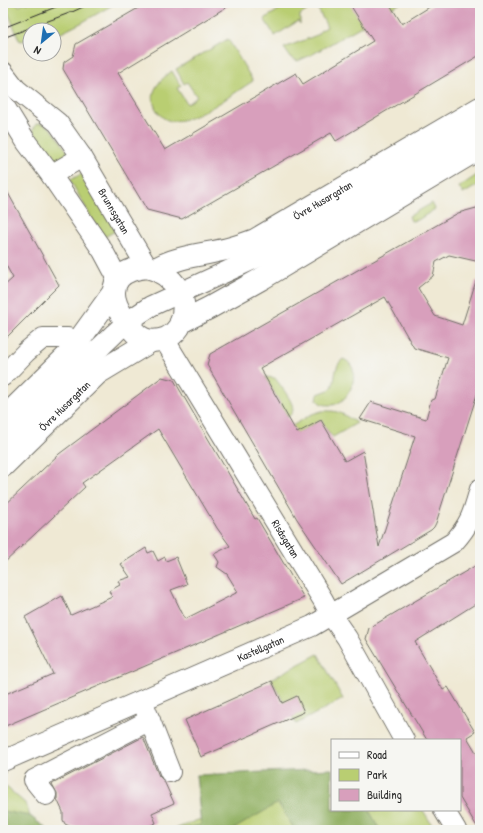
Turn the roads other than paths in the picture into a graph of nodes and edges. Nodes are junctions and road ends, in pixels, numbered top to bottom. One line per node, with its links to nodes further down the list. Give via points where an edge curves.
1 (3, 72): 4 (street, Brunnsgatan, via 16,89)
2 (5, 107): 4 (street, Brunnsgatan, via 30,110); 6 (street, Brunnsgatan)
3 (480, 108): 10 (main road, Övre Husargatan, via 255,240)
4 (49, 117): 8 (street, Brunnsgatan, via 58,124)
5 (480, 128): 12 (street, via 265,254)
6 (11, 132): 9 (street, Brunnsgatan, via 28,143)
7 (480, 148): 14 (main road, Övre Husargatan, via 261,279)
8 (82, 157): 9 (street); 10 (street, Brunnsgatan)
9 (51, 175): 11 (street, Brunnsgatan, via 103,251)
10 (151, 268): 11 (main road, Övre Husargatan, via 128,271); 12 (main road, via 167,276)
11 (116, 286): 13 (main road, via 119,308); 16 (main road, Övre Husargatan)
12 (180, 292): 13 (street, via 151,306); 14 (main road, via 184,308)
13 (127, 322): 15 (main road, via 138,336 145,340); 19 (street)
14 (181, 322): 15 (main road, Övre Husargatan, via 176,332)
15 (158, 340): 20 (main road, Övre Husargatan, via 98,373); 23 (street, Risåsgatan, via 324,600)
16 (79, 342): 17 (street, via 68,338 42,338); 18 (main road, Övre Husargatan)
17 (3, 376)
18 (3, 419)
19 (3, 441)
20 (3, 466)
21 (480, 489): 22 (street, Kastellgatan)
22 (475, 521): 23 (street, Kastellgatan, via 454,542)
23 (331, 615): 24 (street, Kastellgatan, via 312,626); 26 (street, Risåsgatan, via 347,638)
24 (142, 700): 25 (street); 27 (street, Kastellgatan)
25 (150, 720): 28 (street); 29 (street, via 34,780)
26 (403, 739)
27 (3, 761)
28 (170, 772)
29 (46, 795)
30 (445, 811): 31 (street)
31 (456, 830)

